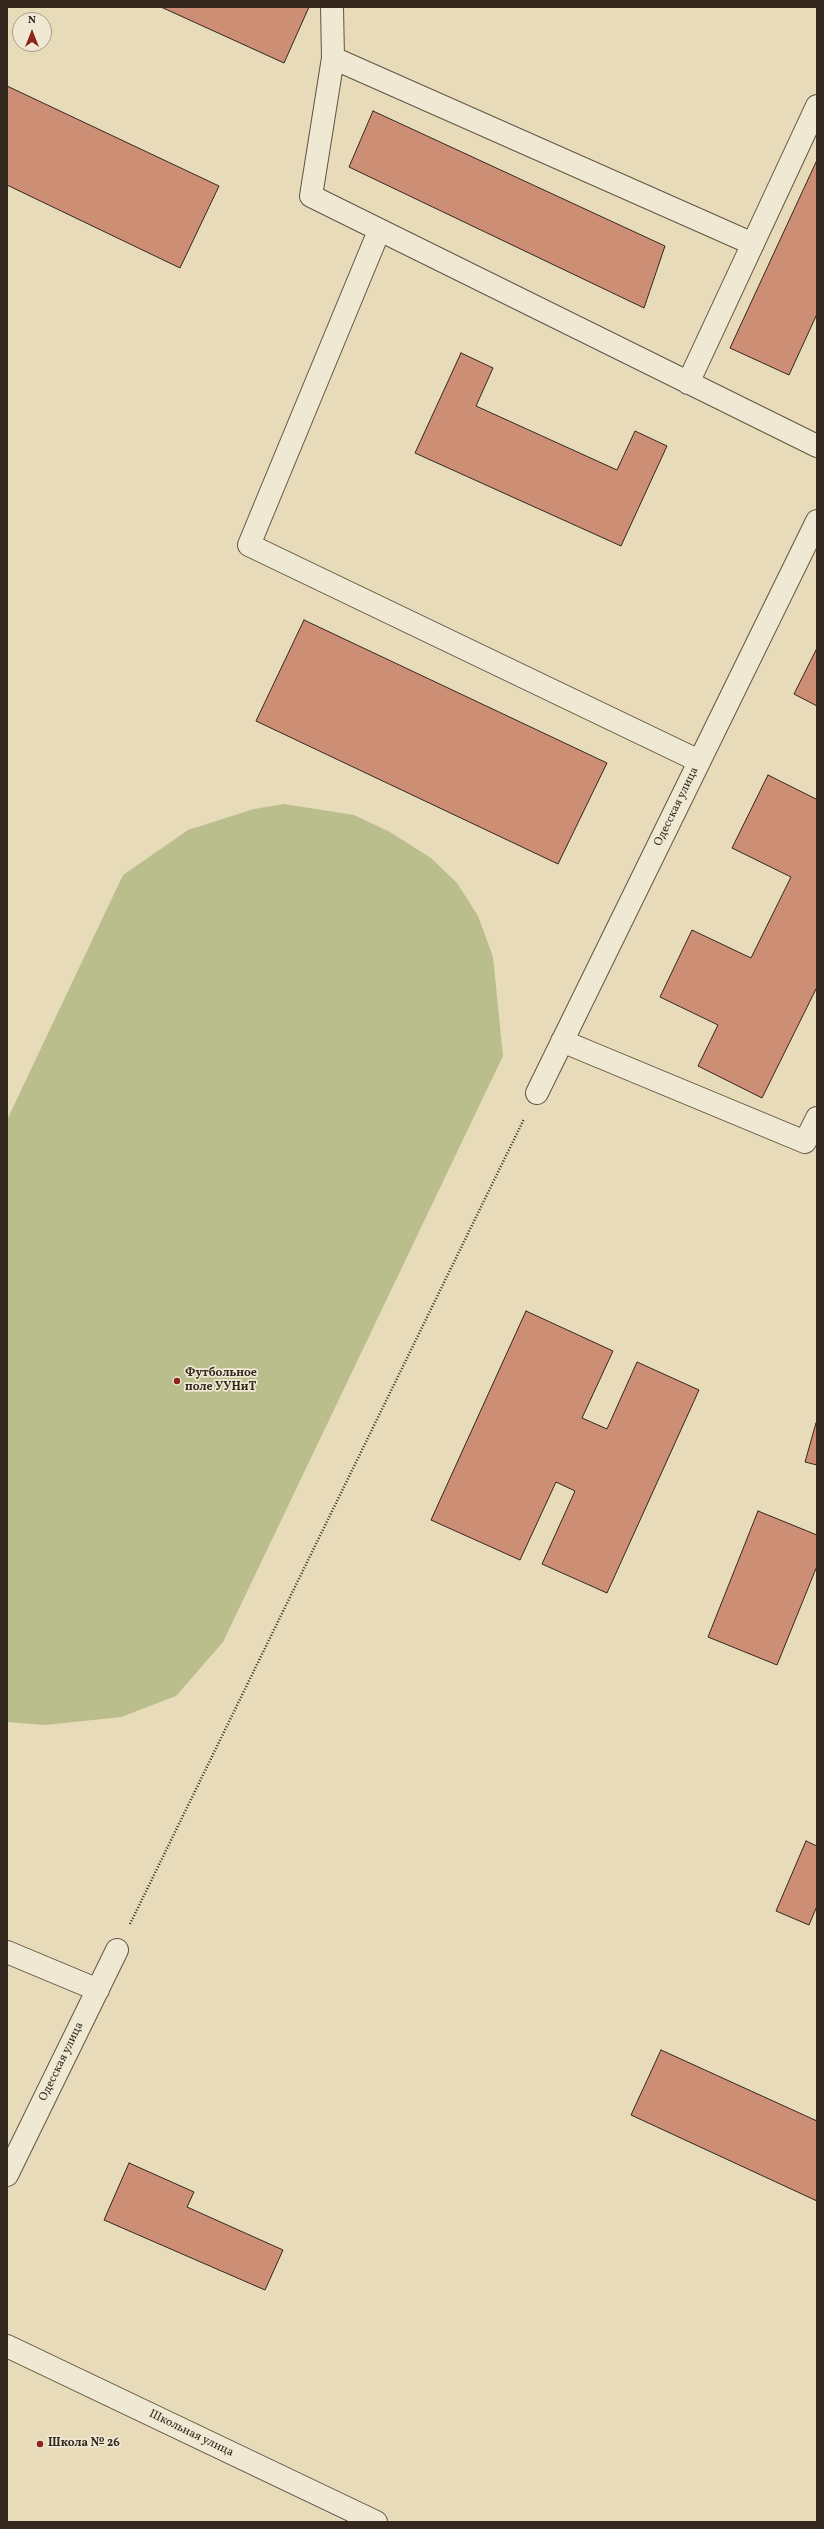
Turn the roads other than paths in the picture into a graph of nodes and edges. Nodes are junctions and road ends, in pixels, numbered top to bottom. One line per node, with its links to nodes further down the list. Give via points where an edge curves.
1 (332, 7): 2 (street)
2 (333, 58): 4 (street, via 311,196); 5 (street)
3 (817, 106): 5 (street)
4 (379, 231): 6 (street); 9 (street, via 249,545)
5 (753, 244): 6 (street)
6 (688, 383): 7 (street)
7 (817, 446)
8 (817, 522): 9 (street, Одесская улица)
9 (699, 761): 10 (street, Одесская улица)
10 (562, 1041): 11 (street, Одесская улица); 12 (street, via 806,1142)
11 (536, 1093)
12 (817, 1118)
13 (117, 1950): 15 (street, Одесская улица)
14 (7, 1952): 15 (street)
15 (98, 1990): 16 (street, Одесская улица)
16 (7, 2175)
17 (7, 2346): 18 (street, Школьная улица)
18 (335, 2513): 19 (street, Школьная улица)
19 (376, 2522)

